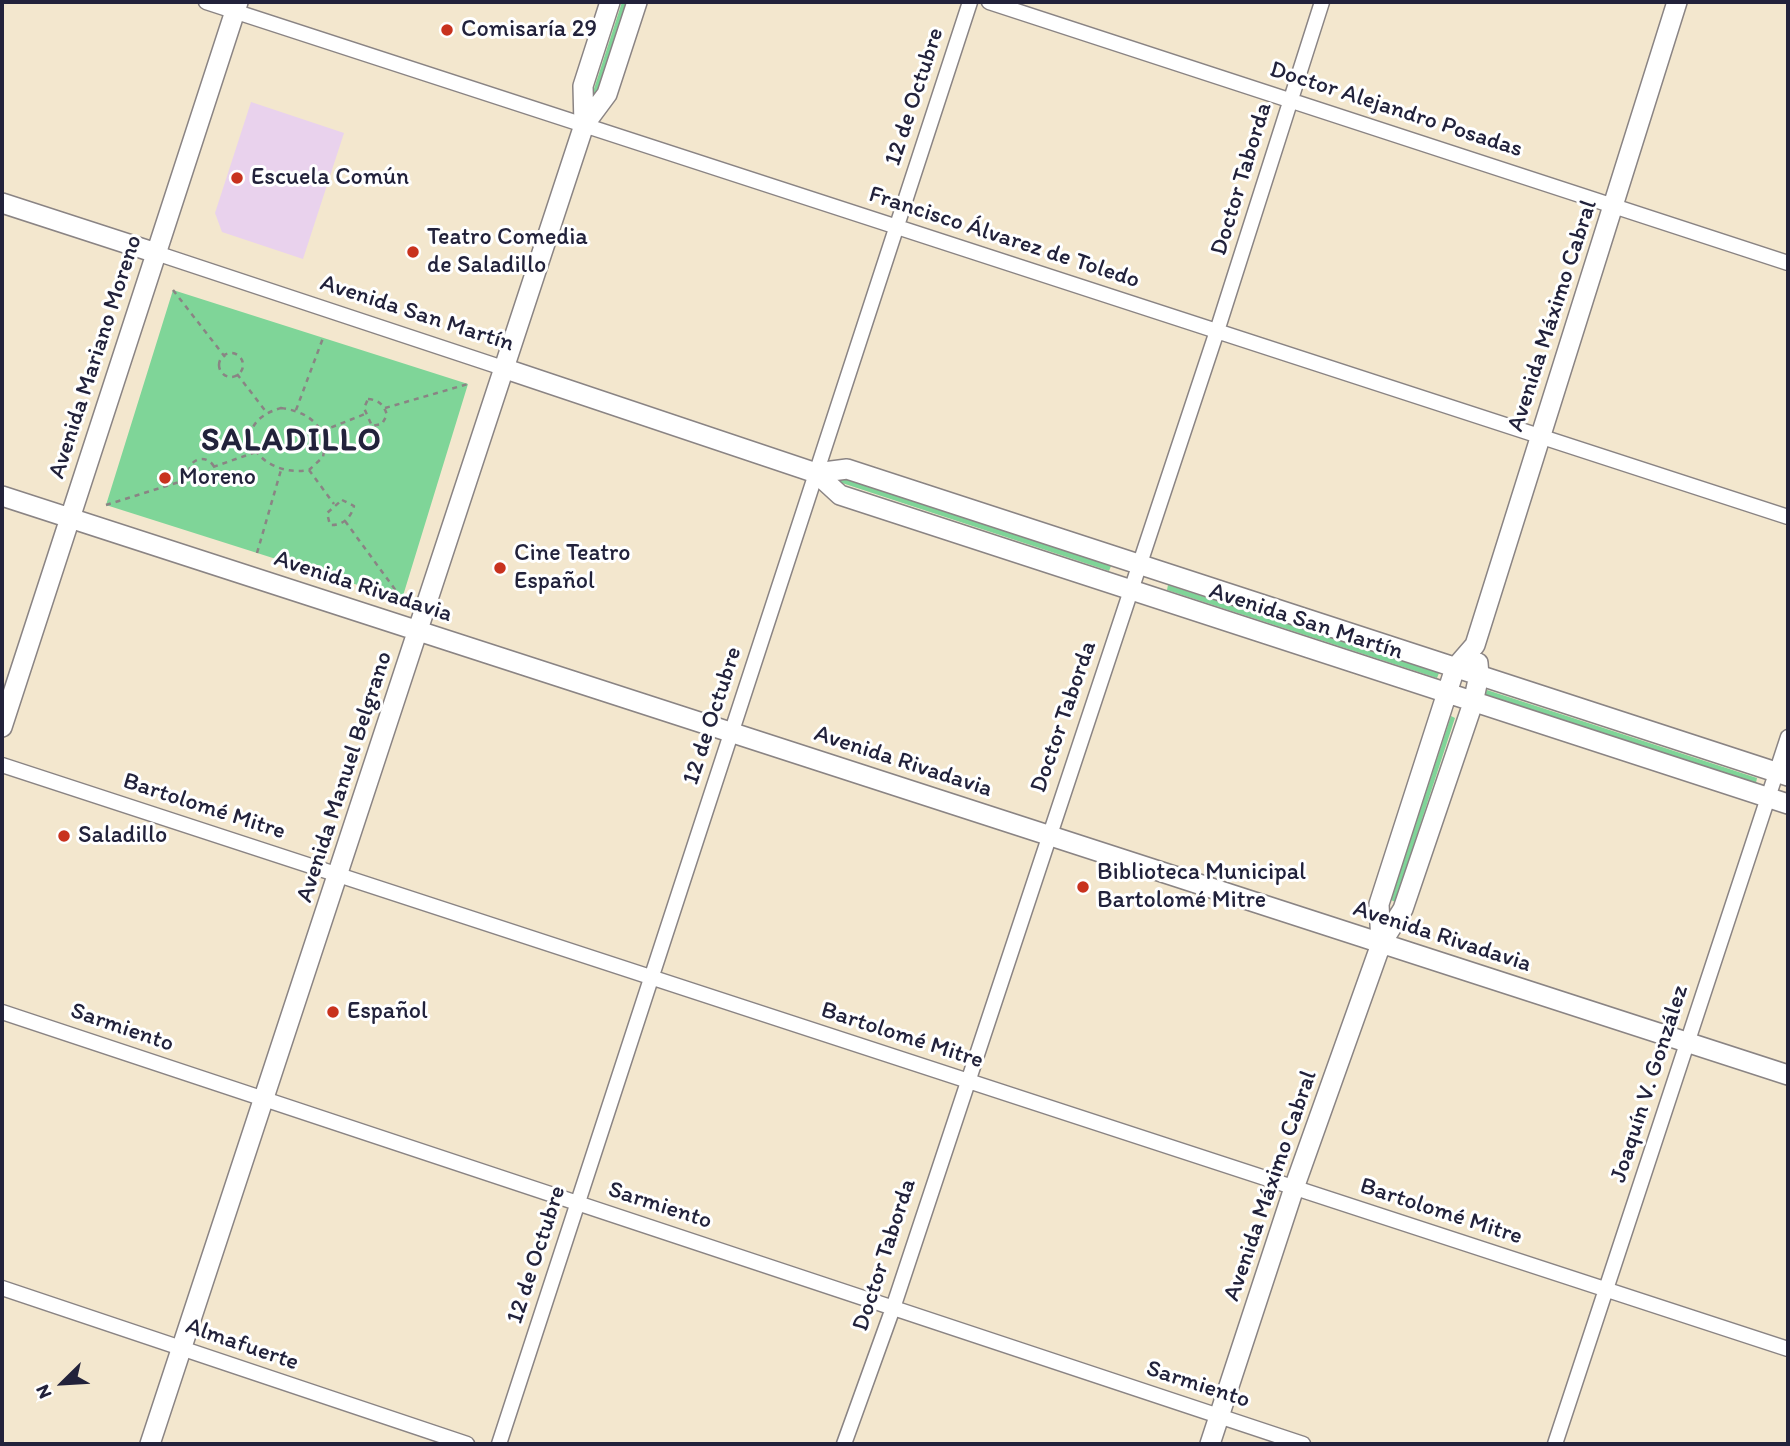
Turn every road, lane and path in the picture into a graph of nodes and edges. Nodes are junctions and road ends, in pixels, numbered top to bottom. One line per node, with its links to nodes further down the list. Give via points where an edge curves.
1 (206, 2): 8 (street, Francisco Álvarez de Toledo)
2 (610, 2): 10 (main road, Avenida Manuel Belgrano, via 583,86)
3 (637, 2): 10 (main road, Avenida Manuel Belgrano, via 607,94)
4 (971, 2): 13 (street, 12 de Octubre)
5 (989, 2): 9 (street, Doctor Alejandro Posadas)
6 (1322, 2): 9 (street, Doctor Taborda)
7 (1677, 2): 12 (main road, Avenida Máximo Cabral)
8 (236, 6): 10 (street, Francisco Álvarez de Toledo); 14 (main road, Avenida Mariano Moreno)
9 (1290, 100): 12 (street, Doctor Alejandro Posadas); 17 (street, Doctor Taborda)
10 (584, 125): 13 (street, Francisco Álvarez de Toledo); 20 (main road, Avenida Manuel Belgrano)
11 (2, 203): 14 (main road, Avenida San Martín)
12 (1614, 205): 15 (street, Doctor Alejandro Posadas); 28 (main road, Avenida Máximo Cabral)
13 (897, 227): 17 (street, Francisco Álvarez de Toledo); 33 (street, 12 de Octubre)
14 (156, 253): 20 (street, Avenida San Martín); 39 (main road, Avenida Mariano Moreno)
15 (1788, 263)
16 (173, 290): 19 (path)
17 (1217, 331): 28 (street, Francisco Álvarez de Toledo); 42 (street, Doctor Taborda)
18 (323, 338): 24 (path)
19 (225, 357): 21 (path, via 240,356 243,369); 21 (path, via 218,363 218,372 225,377)
20 (503, 368): 33 (main road, Avenida San Martín); 45 (main road, Avenida Manuel Belgrano)
21 (237, 374): 25 (path)
22 (468, 384): 23 (path)
23 (385, 408): 26 (path, via 368,399); 26 (path, via 386,420 377,426 372,426)
24 (296, 410): 25 (path, via 281,408); 27 (path)
25 (267, 413): 29 (path, via 252,429 250,438)
26 (365, 414): 27 (path)
27 (322, 431): 32 (path, via 325,451)
28 (1541, 437): 38 (street, Francisco Álvarez de Toledo); 46 (main road, Avenida Máximo Cabral)
29 (256, 452): 30 (path); 31 (path)
30 (212, 468): 34 (path, via 213,480 208,486 196,484); 34 (path, via 204,459 193,459)
31 (281, 470): 32 (path); 41 (path)
32 (309, 470): 36 (path)
33 (816, 473): 42 (main road, Avenida San Martín, via 847,469); 43 (main road, Avenida San Martín, via 840,495); 52 (street, 12 de Octubre)
34 (192, 478): 37 (path)
35 (2, 496): 39 (main road, Avenida Rivadavia)
36 (334, 504): 40 (path, via 348,501 354,506); 40 (path, via 327,522)
37 (106, 505)
38 (1788, 517)
39 (70, 518): 45 (main road, Avenida Rivadavia); 51 (main road, Avenida Mariano Moreno)
40 (345, 521): 44 (path)
41 (257, 553)
42 (1139, 565): 43 (street, Doctor Taborda); 47 (main road, Avenida San Martín)
43 (1130, 590): 49 (main road, Avenida San Martín); 58 (street, Doctor Taborda)
44 (402, 598)
45 (418, 630): 52 (main road, Avenida Rivadavia); 59 (main road, Avenida Manuel Belgrano)
46 (1475, 645): 47 (main road, Avenida Máximo Cabral); 48 (main road, Avenida Máximo Cabral)
47 (1455, 668): 48 (main road, Avenida San Martín); 49 (main road, Avenida Máximo Cabral)
48 (1479, 676): 50 (main road, Avenida Máximo Cabral); 55 (main road, Avenida San Martín)
49 (1448, 695): 50 (main road, Avenida San Martín); 60 (main road, Avenida Máximo Cabral, via 1379,904)
50 (1473, 703): 56 (main road, Avenida San Martín); 60 (main road, Avenida Máximo Cabral, via 1403,909)
51 (2, 727)
52 (732, 732): 58 (main road, Avenida Rivadavia); 61 (street, 12 de Octubre)
53 (1788, 737): 55 (street, Joaquín V. González)
54 (2, 765): 59 (street, Bartolomé Mitre)
55 (1782, 775): 56 (street, Joaquín V. González)
56 (1768, 798): 57 (main road, Avenida San Martín); 63 (street, Joaquín V. González)
57 (1788, 804)
58 (1048, 835): 60 (main road, Avenida Rivadavia); 65 (street, Doctor Taborda)
59 (340, 875): 61 (street, Bartolomé Mitre); 66 (main road, Avenida Manuel Belgrano)
60 (1381, 944): 63 (main road, Avenida Rivadavia); 67 (main road, Avenida Máximo Cabral)
61 (651, 978): 65 (street, Bartolomé Mitre); 68 (street, 12 de Octubre)
62 (2, 1012): 66 (street, Sarmiento)
63 (1688, 1042): 64 (main road, Avenida Rivadavia); 70 (street, Joaquín V. González)
64 (1788, 1075)
65 (966, 1081): 67 (street, Bartolomé Mitre); 71 (street, Doctor Taborda)
66 (263, 1100): 68 (street, Sarmiento); 72 (main road, Avenida Manuel Belgrano)
67 (1294, 1188): 70 (street, Bartolomé Mitre); 74 (main road, Avenida Máximo Cabral)
68 (578, 1203): 71 (street, Sarmiento); 77 (street, 12 de Octubre)
69 (2, 1289): 72 (street, Almafuerte)
70 (1606, 1290): 73 (street, Bartolomé Mitre); 81 (street, Joaquín V. González)
71 (893, 1308): 74 (street, Sarmiento); 78 (street, Doctor Taborda)
72 (183, 1349): 75 (main road, Avenida Manuel Belgrano); 76 (street, Almafuerte)
73 (1788, 1349)
74 (1220, 1416): 79 (main road, Avenida Máximo Cabral); 80 (street, Sarmiento)
75 (150, 1444)
76 (467, 1444)
77 (499, 1444)
78 (845, 1444)
79 (1210, 1444)
80 (1303, 1444)
81 (1555, 1444)

